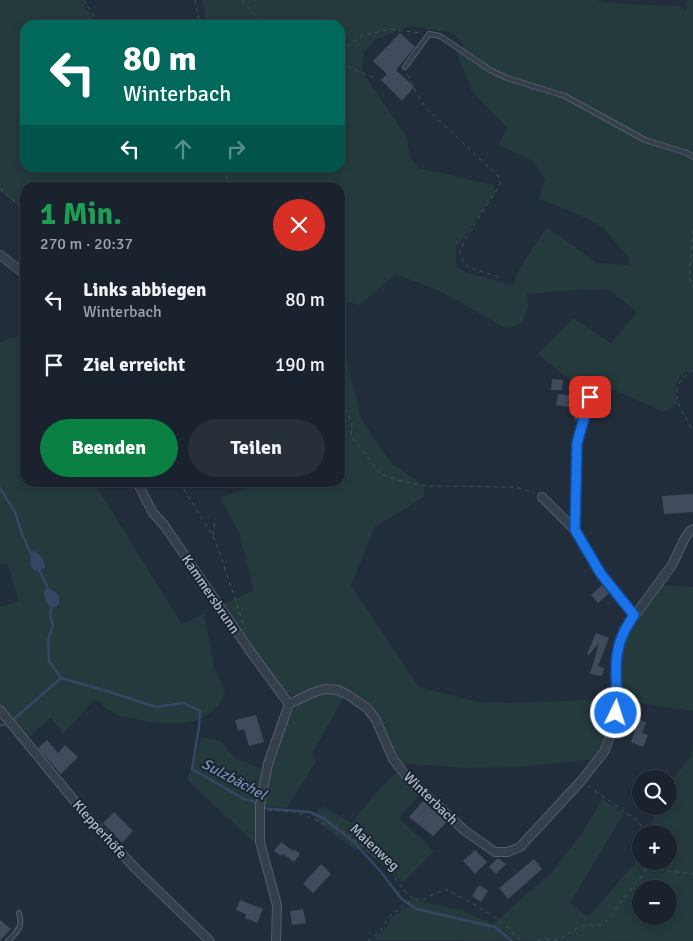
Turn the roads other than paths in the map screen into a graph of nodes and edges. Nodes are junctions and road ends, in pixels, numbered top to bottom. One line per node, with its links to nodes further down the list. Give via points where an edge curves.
1 (405, 67): 2 (lane, via 429,34 440,36 490,70 565,96 645,140)
2 (693, 157)
3 (0, 255): 4 (street)
4 (20, 270)
5 (590, 397): 9 (street, via 577,443)
6 (140, 487): 11 (street, Kammersbrunn, via 153,513)
7 (542, 497): 9 (street)
8 (693, 529): 10 (street, Winterbach, via 672,565)
9 (575, 530): 10 (street, via 601,574)
10 (634, 615): 11 (street, Winterbach, via 624,630 618,650 618,698 614,727 604,752 581,782 520,847 508,852 495,852 464,830 408,778 393,759 368,709 338,690 325,689)
11 (289, 704): 16 (street, via 268,764 260,808 260,842 277,905)
12 (0, 710): 15 (street, Klepperhöfe, via 91,821)
13 (19, 913): 14 (lane, via 20,927)
14 (8, 941)
15 (210, 941)
16 (276, 941)

